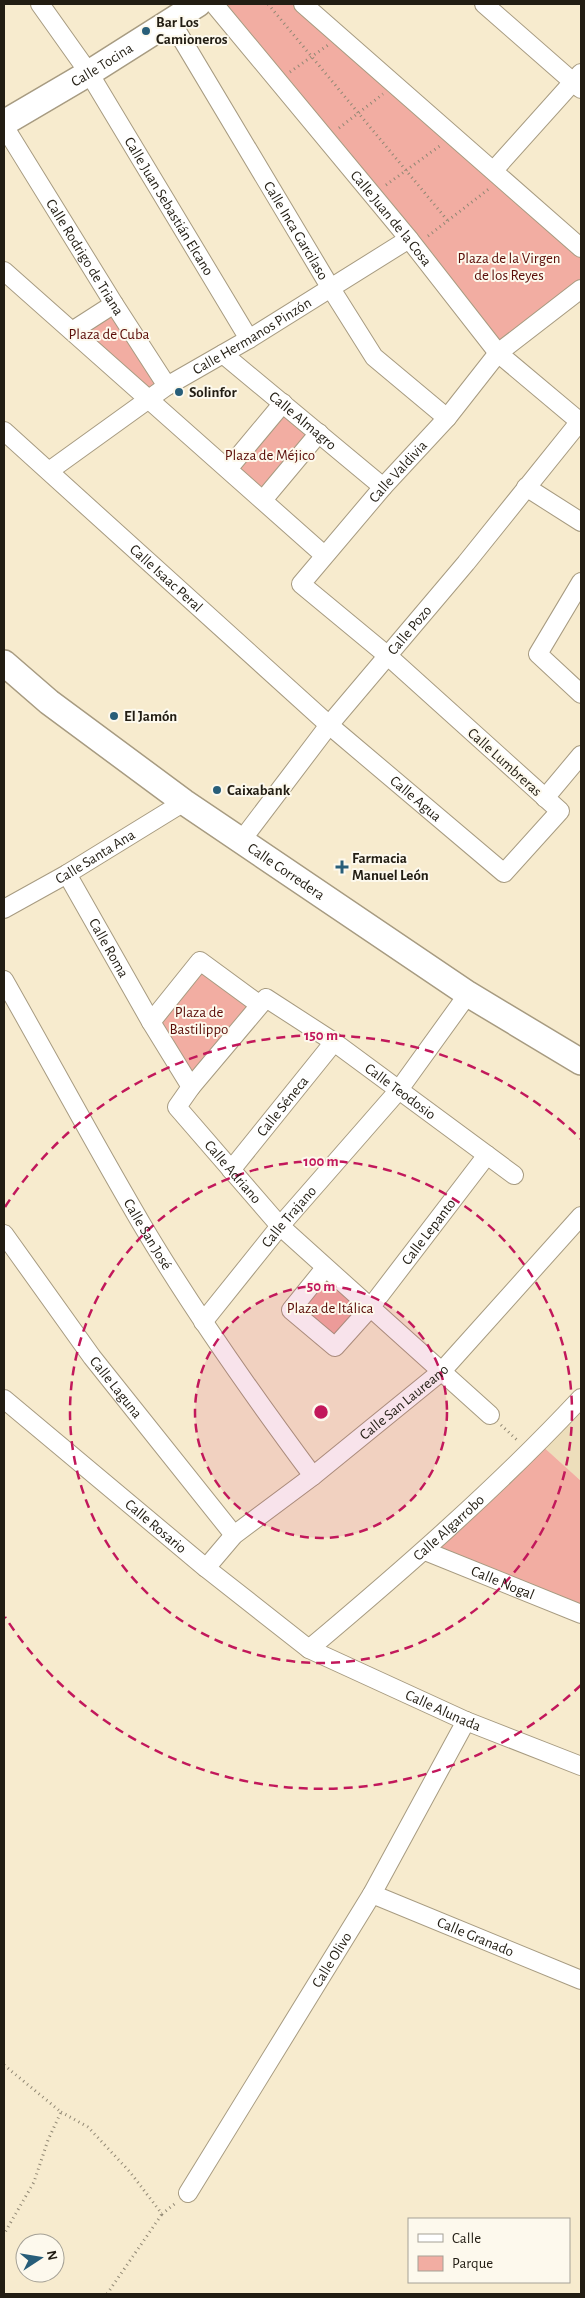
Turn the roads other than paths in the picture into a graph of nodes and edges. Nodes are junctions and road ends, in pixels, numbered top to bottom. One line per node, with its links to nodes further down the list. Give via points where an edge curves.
1 (40, 4): 7 (street, Calle Juan Sebastián Elcano)
2 (198, 4): 6 (street, Calle Tocina)
3 (214, 4): 11 (street, Calle Juan de la Cosa)
4 (303, 4): 10 (street)
5 (484, 4): 8 (street)
6 (171, 21): 7 (street, Calle Tocina); 14 (street, Calle Inca Garcilaso)
7 (89, 73): 9 (street, Calle Tocina); 18 (street, Calle Juan Sebastián Elcano)
8 (579, 82): 10 (street)
9 (4, 125): 16 (street, Calle Rodrigo de Triana)
10 (498, 175): 12 (street)
11 (412, 242): 14 (street, Calle Hermanos Pinzón); 19 (street, Calle Juan de la Cosa)
12 (581, 248)
13 (4, 271): 17 (street)
14 (330, 287): 18 (street, Calle Hermanos Pinzón); 24 (street, Calle Inca Garcilaso, via 374,356)
15 (581, 289): 19 (street, Calle Valdivia)
16 (114, 304): 17 (street); 21 (street, Calle Rodrigo de Triana)
17 (72, 331): 22 (street)
18 (249, 339): 20 (street, Calle Hermanos Pinzón)
19 (498, 353): 24 (street, Calle Valdivia); 25 (street, Calle Juan de la Cosa)
20 (223, 354): 21 (street, Calle Hermanos Pinzón); 23 (street, Calle Almagro)
21 (167, 386): 22 (street, Calle Hermanos Pinzón)
22 (149, 399): 28 (street); 29 (street, Calle Hermanos Pinzón)
23 (283, 403): 27 (street, Calle Almagro); 28 (street)
24 (447, 418): 30 (street, Calle Valdivia)
25 (580, 421): 31 (street, Calle Pozo)
26 (4, 431): 29 (street, Calle Isaac Peral)
27 (319, 433): 30 (street, Calle Almagro); 32 (street)
28 (228, 470): 32 (street)
29 (49, 471): 39 (street, Calle Isaac Peral)
30 (383, 487): 34 (street, Calle Valdivia)
31 (526, 487): 33 (street); 36 (street, Calle Pozo)
32 (263, 500): 34 (street)
33 (581, 522)
34 (324, 555): 36 (street, Calle Valdivia, via 301,584)
35 (581, 582): 38 (street, via 538,654)
36 (388, 656): 39 (street, Calle Pozo); 41 (street, Calle Lumbreras)
37 (5, 667): 42 (street, Calle Corredera)
38 (581, 694)
39 (329, 724): 43 (street, Calle Pozo); 44 (street, Calle Agua)
40 (581, 755): 41 (street)
41 (545, 798): 44 (street, Calle Lumbreras, via 560,811)
42 (184, 802): 43 (street, Calle Corredera); 45 (street, Calle Santa Ana)
43 (241, 841): 48 (street, Calle Corredera)
44 (504, 873)
45 (67, 874): 46 (street, Calle Santa Ana); 50 (street, Calle Roma)
46 (4, 908)
47 (4, 980): 63 (street, Calle San José, via 141,1223)
48 (468, 994): 52 (street, Calle Corredera); 54 (street, Calle Trajano)
49 (260, 1005): 50 (street, via 200,961); 51 (street, Calle Teodosio, via 266,998); 53 (street)
50 (151, 1022): 53 (street)
51 (334, 1042): 54 (street, Calle Teodosio); 56 (street, Calle Séneca)
52 (581, 1062)
53 (191, 1087): 56 (street, Calle Adriano, via 177,1107)
54 (398, 1091): 55 (street, Calle Teodosio); 59 (street, Calle Trajano)
55 (487, 1155): 57 (street, Calle Teodosio); 62 (street, Calle Lepanto)
56 (231, 1170): 59 (street, Calle Adriano)
57 (514, 1175)
58 (581, 1216): 64 (street, Calle San Laureano)
59 (280, 1226): 61 (street, Calle Adriano); 63 (street, Calle Trajano)
60 (4, 1234): 69 (street, Calle Laguna, via 92,1357)
61 (325, 1268): 62 (street, Calle Adriano); 62 (street, via 291,1310 335,1347)
62 (370, 1308): 64 (street, Calle Adriano)
63 (203, 1322): 68 (street, Calle San José)
64 (442, 1372): 67 (street, Calle Adriano); 68 (street, Calle San Laureano)
65 (581, 1398): 70 (street, Calle Algarrobo)
66 (4, 1400): 71 (street, Calle Rosario)
67 (490, 1415)
68 (313, 1476): 69 (street, Calle San Laureano)
69 (234, 1536): 71 (street, Calle San Laureano)
70 (424, 1551): 72 (street, Calle Nogal); 73 (street, Calle Algarrobo)
71 (206, 1568): 73 (street, Calle Rosario)
72 (581, 1614)
73 (309, 1649): 74 (street, Calle Alunada)
74 (466, 1721): 75 (street, Calle Alunada); 76 (street, Calle Olivo)
75 (581, 1766)
76 (372, 1894): 77 (street, Calle Granado); 78 (street, Calle Olivo)
77 (581, 1980)
78 (188, 2193)

